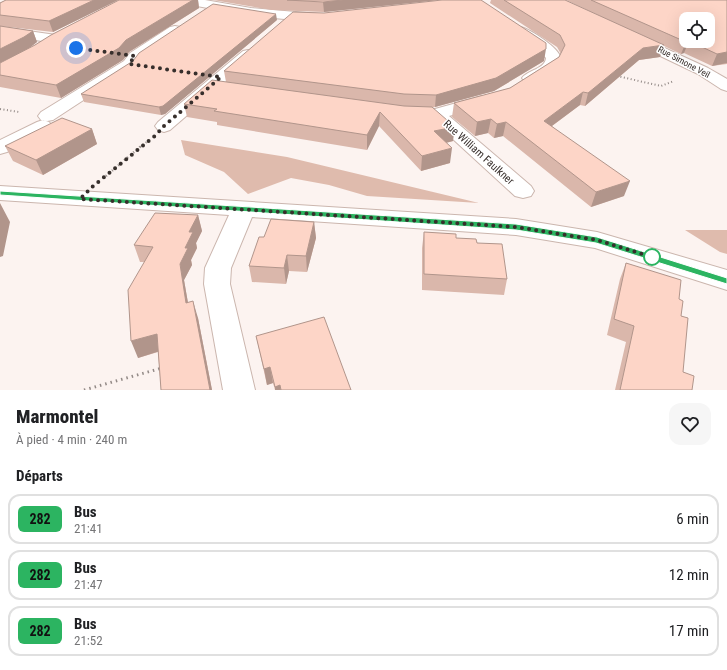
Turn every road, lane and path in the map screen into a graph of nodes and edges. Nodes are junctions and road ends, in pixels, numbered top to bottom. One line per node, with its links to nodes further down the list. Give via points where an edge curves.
1 (186, 0): 3 (street, via 251,12)
2 (215, 4): 21 (street, via 135,56 129,64 45,121)
3 (291, 16): 4 (street); 15 (street)
4 (332, 18)
5 (508, 23): 13 (street, via 551,51 554,57 550,66)
6 (0, 31): 9 (street)
7 (69, 32): 9 (street)
8 (623, 33): 14 (street, Rue Simone Veil, via 703,71)
9 (56, 39): 10 (street)
10 (40, 48)
11 (610, 74): 12 (path, via 661,86)
12 (680, 79)
13 (519, 86)
14 (727, 86)
15 (210, 87): 16 (street); 20 (street)
16 (249, 92)
17 (494, 98): 19 (street, Rue William Faulkner)
18 (395, 112): 19 (street, Rue William Faulkner)
19 (435, 114): 22 (street, Rue William Faulkner)
20 (164, 126): 24 (path)
21 (0, 148)
22 (522, 191)
23 (0, 193): 24 (street)
24 (80, 199): 25 (street)
25 (243, 210): 26 (street, via 516,227 597,240); 29 (street, via 218,268 217,284)
26 (727, 280)
27 (164, 367): 28 (path)
28 (84, 390)
29 (239, 390)

